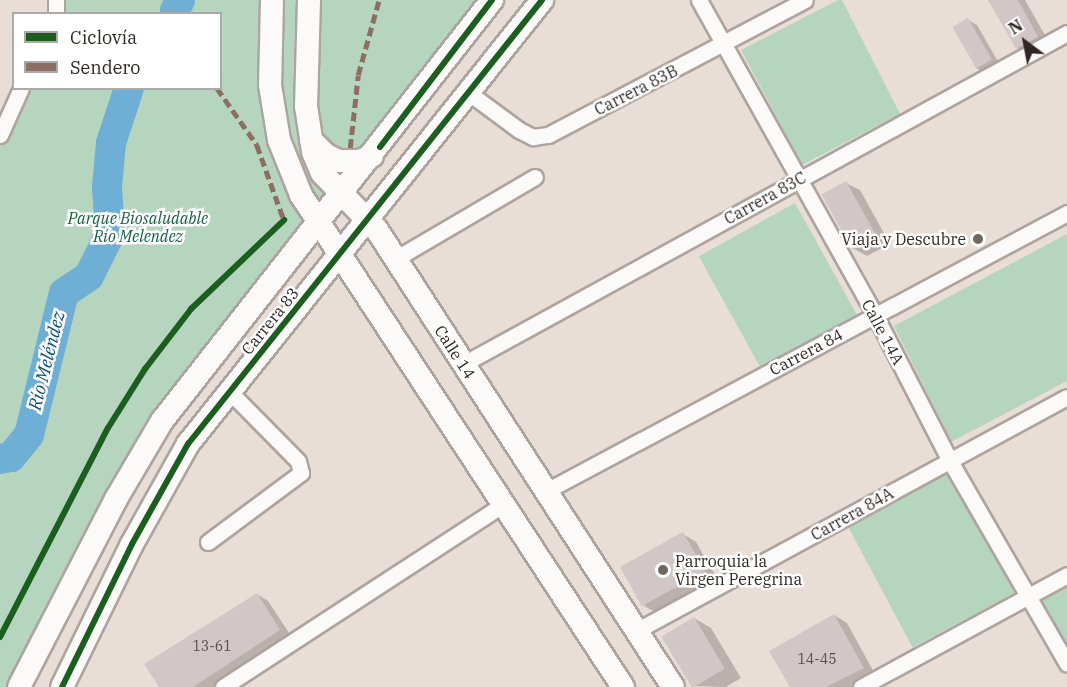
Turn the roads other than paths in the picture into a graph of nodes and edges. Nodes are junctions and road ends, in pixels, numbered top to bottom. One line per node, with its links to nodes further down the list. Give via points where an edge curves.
1 (272, 0): 19 (street, via 270,85 279,140 296,184)
2 (309, 0): 12 (street, Calle 14, via 306,106)
3 (492, 0): 13 (street, Carrera 83)
4 (542, 0): 10 (street, Carrera 83)
5 (699, 0): 8 (street, Calle 14A)
6 (805, 0): 8 (street, Carrera 83B)
7 (1067, 33): 15 (street, Carrera 83C)
8 (726, 44): 10 (street, Carrera 83B, via 549,135 533,137 519,130); 15 (street, Calle 14A)
9 (20, 90): 11 (street)
10 (469, 93): 18 (street, Carrera 83)
11 (0, 135)
12 (310, 139): 13 (street, via 326,155 339,161); 16 (street, Calle 14, via 322,173)
13 (372, 156): 16 (street, Carrera 83)
14 (535, 177): 21 (street)
15 (799, 179): 22 (street, Calle 14A); 23 (street, Carrera 83C)
16 (341, 195): 18 (street, Calle 14); 19 (street, Carrera 83)
17 (1067, 213): 22 (street, Carrera 84)
18 (368, 221): 20 (street, Carrera 83); 21 (street, Calle 14)
19 (319, 224): 20 (street); 25 (street, Carrera 83)
20 (341, 254): 24 (street, Carrera 83); 32 (street)
21 (395, 259): 23 (street, Calle 14)
22 (875, 315): 29 (street, Calle 14A); 31 (street, Carrera 84)
23 (463, 364): 31 (street, Calle 14)
24 (230, 392): 27 (street, Carrera 83); 33 (street, via 298,461 301,473)
25 (182, 394): 27 (street, via 178,411 185,421 197,424); 28 (street, Carrera 83)
26 (1067, 397): 29 (street, Carrera 84A)
27 (209, 418): 30 (street, Carrera 83)
28 (144, 449): 30 (street, via 158,440 168,442 175,450); 38 (street, Carrera 83)
29 (950, 461): 35 (street, Calle 14A); 36 (street, Carrera 84A)
30 (173, 467): 39 (street, Carrera 83)
31 (546, 491): 36 (street, Calle 14)
32 (504, 504): 40 (street); 41 (street)
33 (208, 542)
34 (1067, 574): 35 (street)
35 (1029, 595): 37 (street, Calle 14A); 43 (street)
36 (636, 631): 42 (street, Calle 14)
37 (1067, 664)
38 (19, 687)
39 (62, 687)
40 (223, 687)
41 (623, 687)
42 (673, 687)
43 (861, 687)

